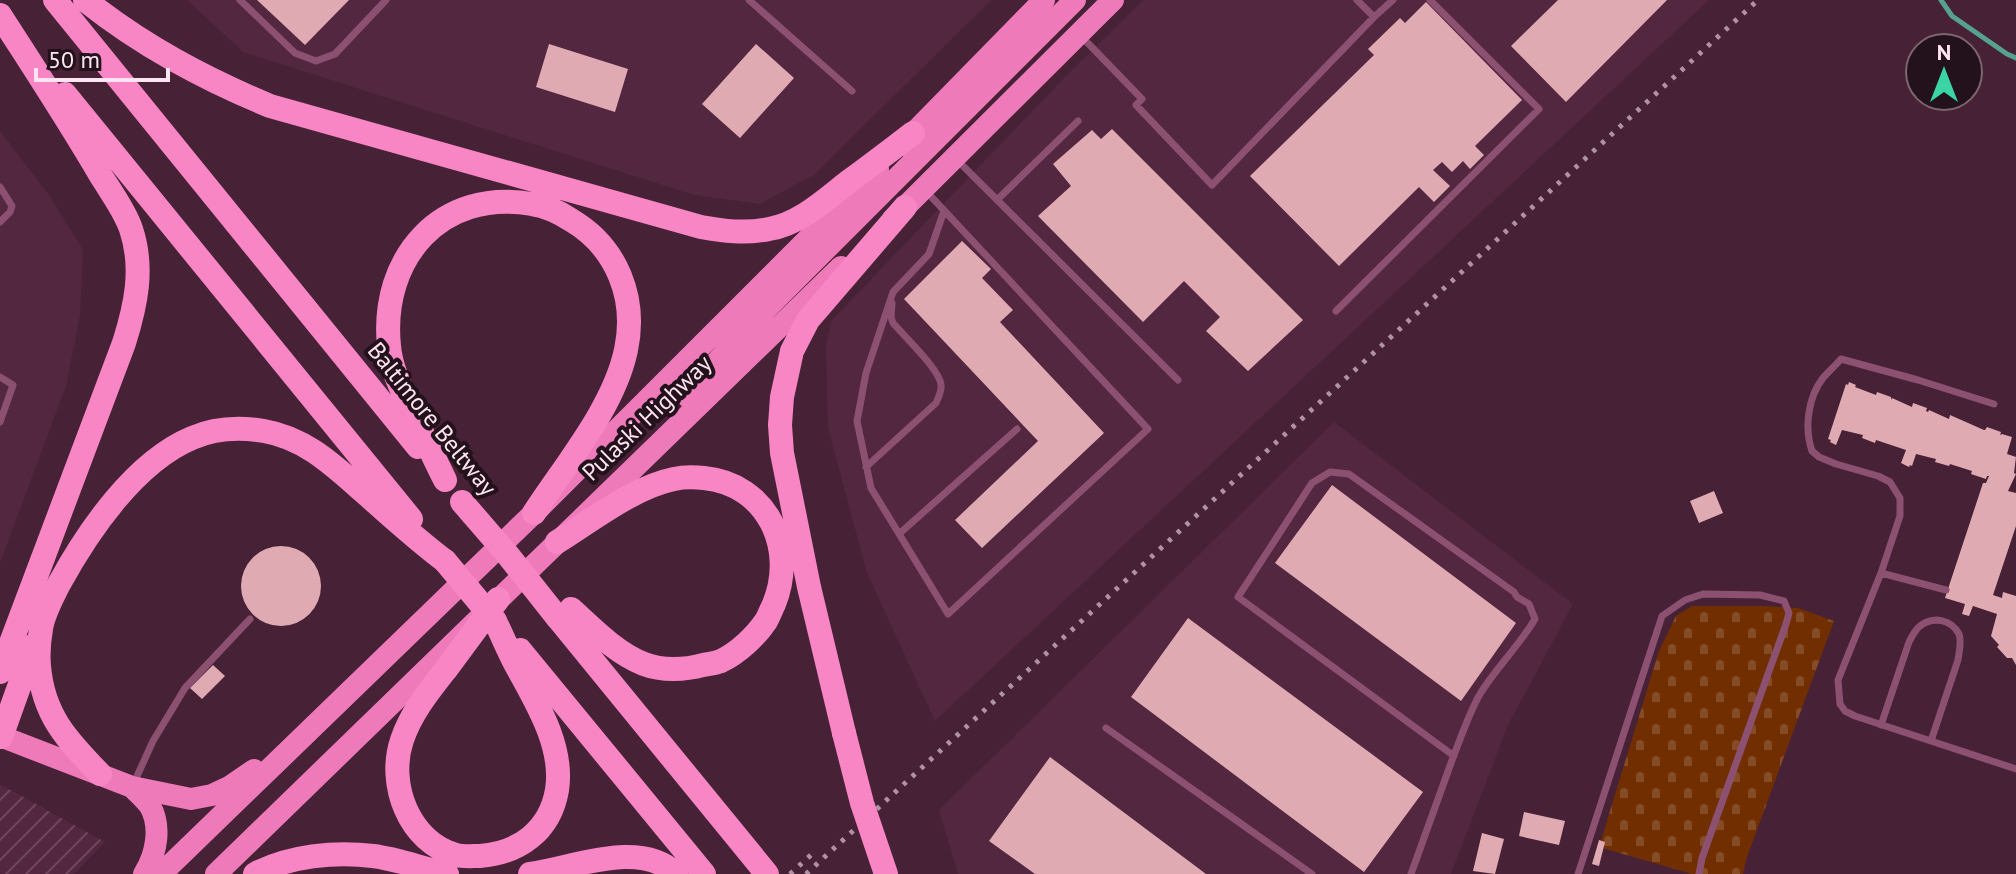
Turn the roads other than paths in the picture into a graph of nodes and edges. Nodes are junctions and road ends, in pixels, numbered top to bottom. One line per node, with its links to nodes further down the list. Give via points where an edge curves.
1 (55, 0): 34 (highway, Baltimore Beltway)
2 (85, 0): 17 (highway, via 190,70 270,106 721,231 758,231 790,223)
3 (240, 0): 4 (lane, via 295,53 316,61 335,54)
4 (386, 0)
5 (749, 0): 15 (lane)
6 (1044, 0): 17 (highway, Pulaski Highway)
7 (1075, 0): 32 (highway, via 767,308 713,366)
8 (1113, 0): 14 (highway, Pulaski Highway)
9 (1357, 0): 13 (lane)
10 (1393, 0): 13 (lane)
11 (1430, 0): 26 (lane, via 1539,109)
12 (0, 14): 37 (highway); 46 (highway, via 131,227 138,268 138,290 124,343)
13 (1374, 17): 14 (lane, via 1212,185 1136,105 1142,99)
14 (1079, 34): 18 (highway, Pulaski Highway)
15 (852, 91)
16 (1078, 121): 21 (lane)
17 (913, 133): 35 (highway, Pulaski Highway)
18 (955, 158): 20 (highway, Pulaski Highway); 21 (lane)
19 (0, 187): 24 (lane, via 12,206)
20 (924, 188): 22 (highway, Pulaski Highway); 23 (lane)
21 (998, 199): 28 (lane)
22 (905, 207): 32 (highway, Pulaski Highway); 64 (highway, bridge, via 808,320 792,351 780,425 809,587 862,803)
23 (944, 211): 25 (lane, via 929,254); 36 (lane, via 1148,429 948,614)
24 (0, 222)
25 (893, 292): 33 (lane, via 866,373 857,421); 33 (lane, via 893,323 938,373 940,392 936,403)
26 (1336, 311)
27 (0, 377): 30 (lane, via 13,385)
28 (1178, 380)
29 (1994, 404): 39 (lane, via 1841,359 1821,380 1808,419 1812,451 1890,482 1900,498 1900,516)
30 (0, 422)
31 (1017, 429): 36 (lane)
32 (645, 457): 38 (highway, Pulaski Highway)
33 (866, 467): 36 (lane, via 871,488)
34 (445, 480): 35 (highway, via 394,373 388,327 399,271 429,229 452,215 477,205 511,202 549,208 593,235 618,268 629,303 629,326 620,375 608,399); 42 (highway, Baltimore Beltway, bridge)
35 (534, 513): 50 (highway, Pulaski Highway)
36 (899, 534)
37 (426, 542): 41 (highway, bridge); 44 (highway, via 309,447 264,431 225,429 170,451 127,487 72,561)
38 (557, 542): 41 (highway, Pulaski Highway); 42 (highway, via 655,485 676,478 722,480 740,488 768,516 782,563 779,591 767,620 721,661 696,667 645,665)
39 (1881, 573): 40 (lane); 47 (lane, via 1837,691 1845,711)
40 (1946, 590)
41 (496, 610): 45 (highway); 45 (highway, via 415,711 397,759 405,809 420,831 456,855 509,852 538,831 554,801 557,763); 59 (highway, Pulaski Highway)
42 (564, 613): 63 (highway, Baltimore Beltway)
43 (250, 619): 55 (lane, via 185,688)
44 (41, 628): 49 (highway); 54 (highway, via 39,663 46,702 55,723)
45 (518, 657): 56 (highway)
46 (0, 672)
47 (1881, 725): 51 (lane); 51 (lane, via 1915,632 1922,624 1949,622 1960,635 1960,647)
48 (1106, 728): 65 (lane)
49 (0, 736): 54 (highway)
50 (302, 739): 55 (highway, via 212,795 191,799); 58 (highway, Pulaski Highway)
51 (1931, 741): 53 (lane)
52 (1454, 756): 52 (lane, via 1480,694 1535,619 1529,604 1349,474 1330,472 1312,483 1238,597); 66 (lane)
53 (2016, 769)
54 (100, 774): 55 (highway)
55 (132, 787): 57 (highway, via 150,806 156,823 153,859)
56 (693, 872): 62 (highway, via 640,857)
57 (144, 874)
58 (161, 874)
59 (216, 874)
60 (255, 874): 61 (highway, via 310,857 354,854)
61 (447, 874)
62 (530, 874)
63 (767, 874)
64 (886, 874)
65 (1312, 874)
66 (1411, 874)
67 (1578, 874): 68 (lane, via 1662,616 1703,594 1773,597 1784,601 1789,613)
68 (1699, 874)

